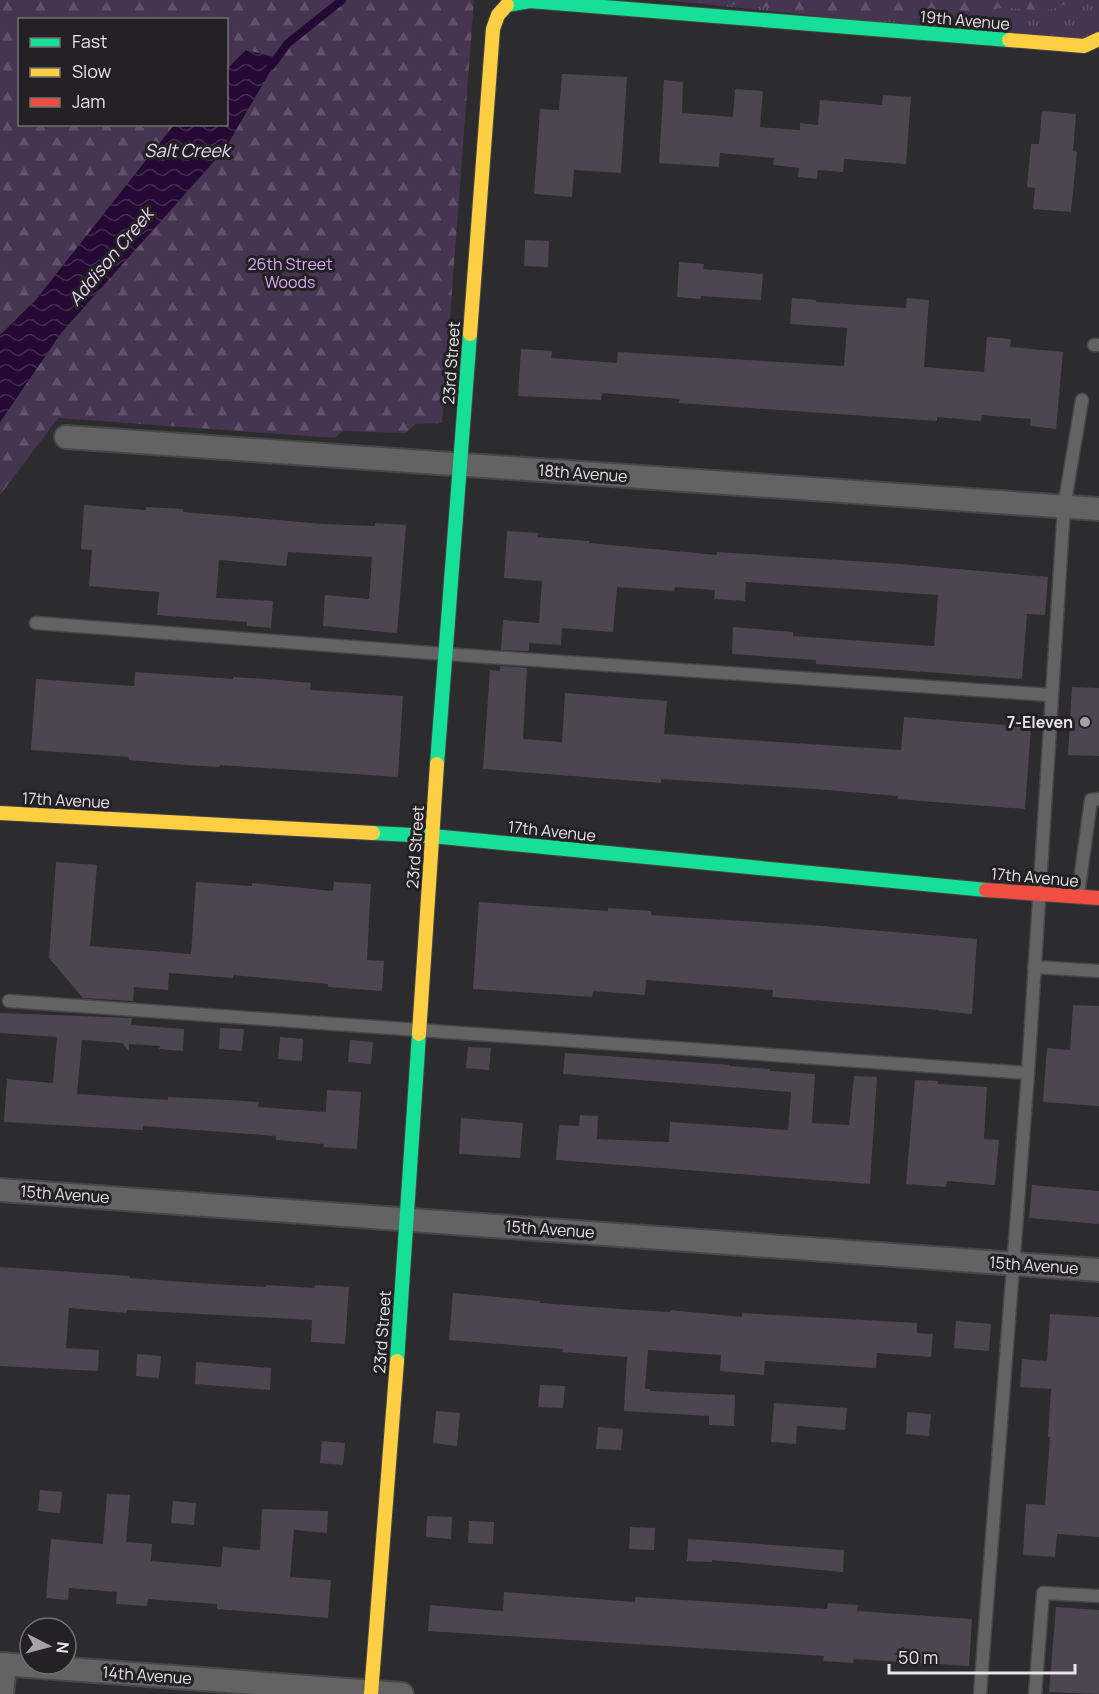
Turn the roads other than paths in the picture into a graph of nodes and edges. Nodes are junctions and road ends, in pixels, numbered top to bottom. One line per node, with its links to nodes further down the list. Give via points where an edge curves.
1 (504, 6): 2 (street, 19th Avenue, via 530,1 1084,46); 5 (street, 23rd Street, via 492,29)
2 (1099, 39)
3 (1082, 400): 6 (lane)
4 (66, 437): 5 (street, 18th Avenue)
5 (460, 465): 6 (street, 18th Avenue); 9 (street, 23rd Street)
6 (1064, 507): 7 (street, 18th Avenue); 10 (lane)
7 (1099, 509)
8 (36, 623): 9 (lane)
9 (445, 654): 10 (lane); 13 (street, 23rd Street)
10 (1051, 695): 14 (lane)
11 (1099, 799): 15 (lane, via 1091,800)
12 (0, 813): 13 (street, 17th Avenue)
13 (432, 836): 14 (street, 17th Avenue); 20 (street, 23rd Street)
14 (1038, 895): 15 (street, 17th Avenue); 17 (lane)
15 (1078, 897): 16 (street, 17th Avenue)
16 (1099, 898)
17 (1034, 967): 18 (lane); 21 (lane)
18 (1099, 970)
19 (9, 1001): 20 (lane)
20 (419, 1030): 21 (lane); 23 (street, 23rd Street)
21 (1028, 1073): 24 (lane)
22 (0, 1190): 23 (street, 15th Avenue)
23 (407, 1218): 24 (street, 15th Avenue); 28 (street, 23rd Street)
24 (1013, 1263): 25 (street, 15th Avenue); 31 (lane)
25 (1099, 1270)
26 (1099, 1596): 32 (lane, via 1043,1593)
27 (2, 1664): 28 (street, 14th Avenue); 29 (street)
28 (371, 1693): 30 (street, 14th Avenue)
29 (2, 1694)
30 (402, 1694)
31 (980, 1694)
32 (1035, 1694)

